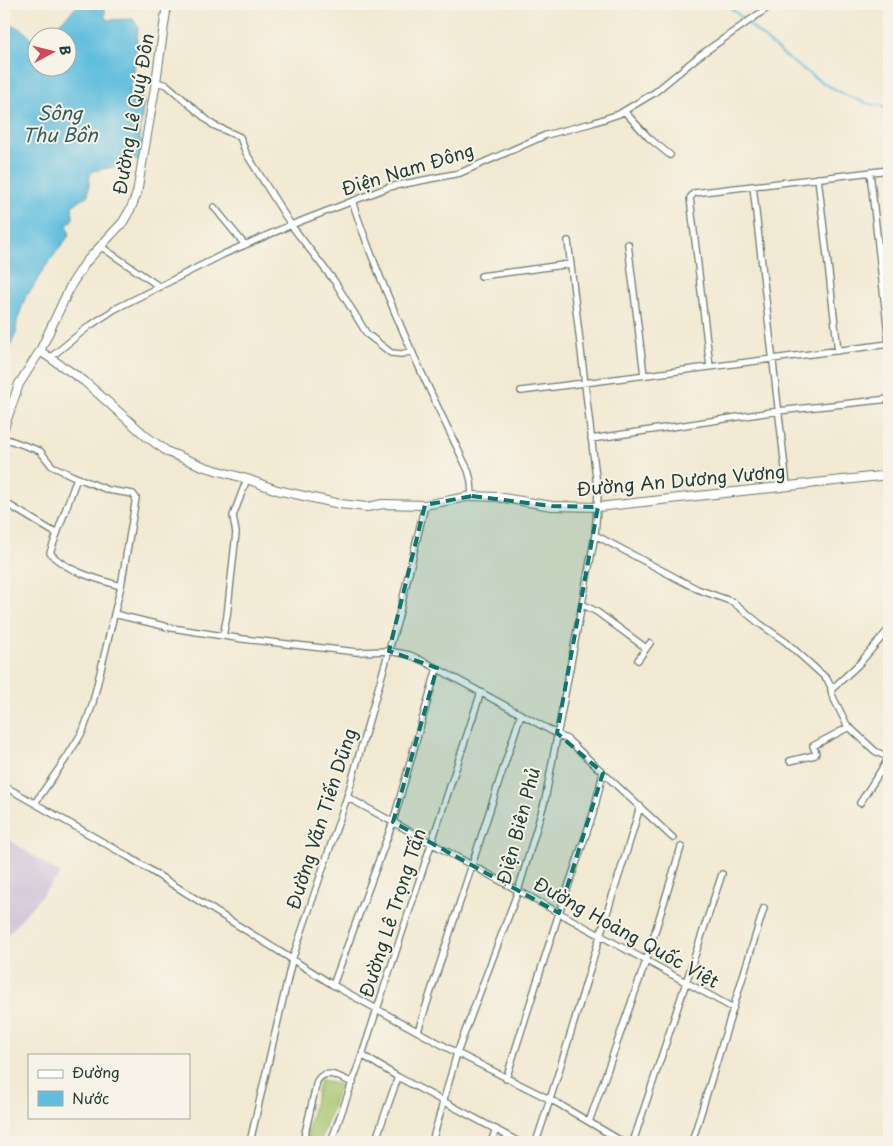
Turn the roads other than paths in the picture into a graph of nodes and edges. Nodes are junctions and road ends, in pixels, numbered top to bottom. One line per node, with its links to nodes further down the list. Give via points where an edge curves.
1 (167, 4): 3 (main road, Đường Lê Quý Đôn)
2 (773, 4): 4 (street, Điện Nam Đông, via 699,56 654,93)
3 (156, 82): 12 (street, via 168,85 213,125 240,137 246,153); 16 (main road, Đường Lê Quý Đôn, via 137,193 123,222)
4 (624, 111): 5 (street, via 648,138); 10 (street, Điện Nam Đông, via 546,135 460,173 389,187)
5 (670, 155)
6 (889, 170): 7 (street)
7 (870, 172): 8 (street); 20 (street)
8 (818, 178): 9 (street); 23 (street)
9 (753, 186): 25 (street); 26 (street, via 694,193 690,198)
10 (352, 201): 12 (street, Điện Nam Đông); 22 (street, via 370,256)
11 (214, 207): 15 (street)
12 (290, 225): 15 (street, Điện Nam Đông); 22 (street, via 335,282 367,334 391,353)
13 (568, 242): 17 (street, Điện Biên Phủ)
14 (628, 244): 27 (street)
15 (245, 245): 19 (street, Điện Nam Đông)
16 (100, 246): 19 (street); 21 (main road, Đường Lê Quý Đôn, via 71,284)
17 (570, 264): 18 (street); 28 (street, Điện Biên Phủ)
18 (481, 276)
19 (160, 287): 24 (street, Điện Nam Đông, via 115,309)
20 (889, 343): 23 (street)
21 (40, 351): 24 (main road, Đường An Dương Vương); 32 (main road, Đường Lê Quý Đôn, via 19,384)
22 (412, 351): 39 (street, via 468,470)
23 (838, 351): 25 (street)
24 (51, 357): 37 (main road, Đường An Dương Vương, via 168,452 204,467)
25 (774, 360): 26 (street); 31 (street)
26 (710, 367): 27 (street)
27 (644, 375): 28 (street)
28 (584, 383): 29 (street); 34 (street, Điện Biên Phủ)
29 (521, 391)
30 (889, 399): 31 (street)
31 (778, 412): 34 (street); 38 (street)
32 (4, 428)
33 (4, 438): 36 (street, via 40,451 52,466)
34 (591, 439): 42 (street, Điện Biên Phủ)
35 (889, 475): 38 (main road, Đường An Dương Vương)
36 (77, 478): 43 (street); 45 (street, via 135,497)
37 (247, 479): 41 (main road, Đường An Dương Vương, via 277,490 340,504 367,507); 49 (street, via 233,516 236,534)
38 (787, 486): 42 (main road, Đường An Dương Vương)
39 (472, 496): 41 (main road, Đường An Dương Vương); 42 (main road, Đường An Dương Vương, via 552,506)
40 (4, 502): 43 (street)
41 (425, 505): 50 (street, Đường Văn Tiến Dũng)
42 (598, 507): 44 (street, Điện Biên Phủ)
43 (57, 534): 45 (street, via 50,552 52,556 94,579)
44 (595, 535): 46 (street, Điện Biên Phủ); 53 (street, via 697,589 733,602 827,678)
45 (121, 586): 47 (street)
46 (582, 604): 51 (street, via 648,646); 57 (street, Điện Biên Phủ)
47 (114, 614): 49 (street); 63 (street, via 92,706 82,731)
48 (889, 629): 53 (street)
49 (223, 636): 50 (street, via 357,652)
50 (389, 650): 52 (street, via 410,655); 62 (street, Đường Văn Tiến Dũng)
51 (638, 660)
52 (437, 668): 54 (street); 66 (street)
53 (831, 690): 56 (street)
54 (481, 692): 55 (street); 68 (street, Đường Lê Trọng Tấn)
55 (521, 714): 57 (street); 70 (street)
56 (849, 727): 58 (street); 59 (street, via 813,746 815,755)
57 (557, 733): 60 (street); 72 (street, Điện Biên Phủ, via 545,800)
58 (889, 758): 64 (street)
59 (790, 761)
60 (603, 773): 65 (street); 74 (street, via 593,814)
61 (4, 786): 63 (street)
62 (347, 797): 66 (street, Đường Hoàng Quốc Việt); 76 (street, Đường Văn Tiến Dũng)
63 (35, 803): 76 (street, via 129,857)
64 (860, 803)
65 (640, 806): 67 (street); 75 (street)
66 (393, 822): 68 (street, Đường Hoàng Quốc Việt); 79 (street)
67 (673, 838)
68 (432, 843): 70 (street, Đường Hoàng Quốc Việt); 80 (street, Đường Lê Trọng Tấn)
69 (681, 847): 77 (street)
70 (472, 865): 72 (street, Đường Hoàng Quốc Việt); 82 (street)
71 (722, 874): 78 (street)
72 (518, 891): 74 (street, Đường Hoàng Quốc Việt); 83 (street, Điện Biên Phủ)
73 (764, 908): 81 (street)
74 (559, 913): 75 (street, Đường Hoàng Quốc Việt); 86 (street)
75 (600, 936): 77 (street, Đường Hoàng Quốc Việt); 88 (street)
76 (292, 960): 79 (street); 92 (street, Đường Văn Tiến Dũng)
77 (646, 961): 78 (street, Đường Hoàng Quốc Việt); 90 (street)
78 (686, 983): 81 (street, Đường Hoàng Quốc Việt); 101 (street)
79 (334, 985): 80 (street)
80 (377, 1008): 82 (street); 84 (street, Đường Lê Trọng Tấn)
81 (733, 1008): 102 (street)
82 (418, 1031): 83 (street)
83 (457, 1053): 86 (street); 89 (street, Điện Biên Phủ)
84 (362, 1055): 85 (street); 87 (street, Đường Lê Trọng Tấn)
85 (398, 1077): 89 (street); 95 (street)
86 (506, 1079): 88 (street)
87 (353, 1083): 93 (street, via 326,1073 320,1076); 94 (street, Đường Lê Trọng Tấn)
88 (550, 1100): 90 (street); 99 (street)
89 (444, 1101): 91 (street); 96 (street, Điện Biên Phủ)
90 (589, 1122): 100 (street)
91 (496, 1129): 97 (street); 98 (street)
92 (250, 1142)
93 (303, 1142)
94 (331, 1142)
95 (375, 1142)
96 (432, 1142)
97 (491, 1142)
98 (519, 1142)
99 (536, 1142)
100 (623, 1142)
101 (633, 1142)
102 (692, 1142)

